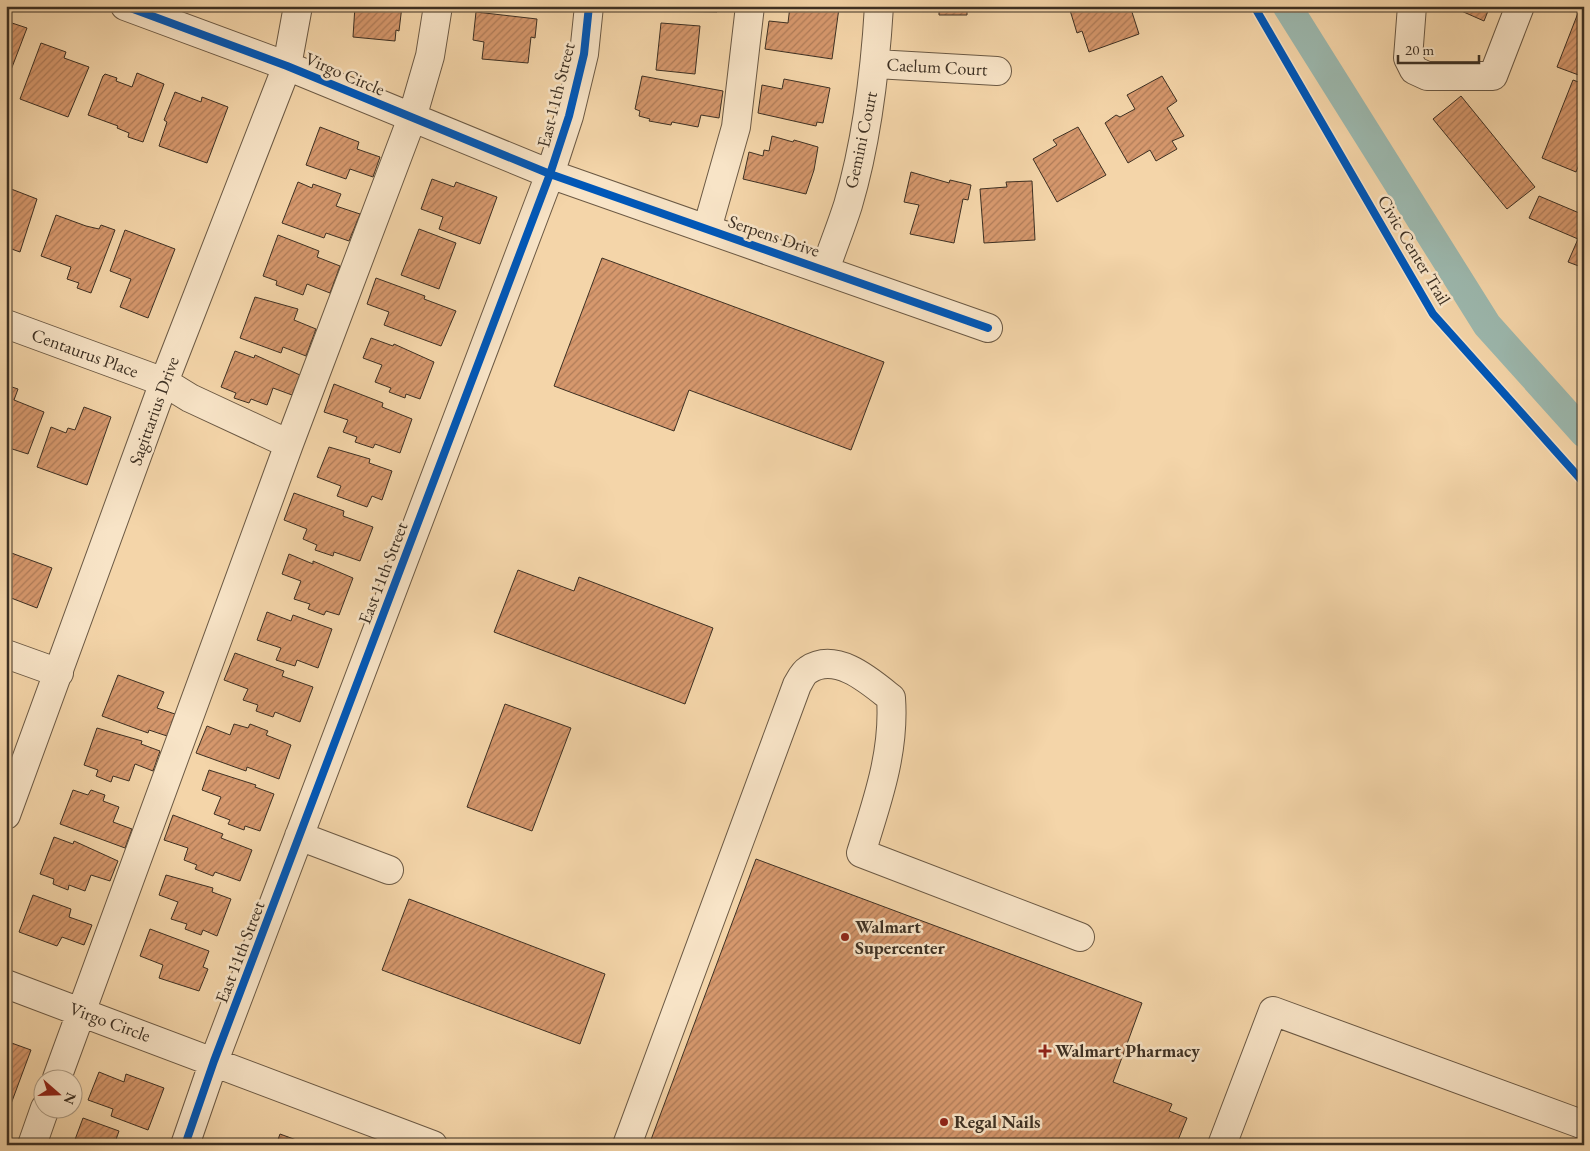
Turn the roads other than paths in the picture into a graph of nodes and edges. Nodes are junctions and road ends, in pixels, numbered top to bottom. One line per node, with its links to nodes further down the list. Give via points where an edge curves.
1 (125, 6): 10 (street, Virgo Circle)
2 (298, 6): 10 (street, Sagittarius Drive)
3 (438, 6): 12 (street, via 430,56)
4 (589, 6): 13 (street, East 11th Street, via 584,54)
5 (750, 6): 14 (street, via 736,127)
6 (879, 6): 9 (street, Gemini Court)
7 (1412, 6): 8 (street, via 1408,58 1414,70 1427,76 1493,76)
8 (1520, 6)
9 (876, 64): 11 (street, Caelum Court); 15 (street, Gemini Court, via 864,138 850,195)
10 (287, 66): 12 (street, Virgo Circle); 18 (street, Sagittarius Drive)
11 (997, 71)
12 (412, 118): 13 (street, Virgo Circle); 19 (street)
13 (550, 174): 14 (street, Serpens Drive); 23 (street, East 11th Street)
14 (707, 229): 15 (street, Serpens Drive)
15 (825, 270): 17 (street, Serpens Drive)
16 (6, 324): 18 (street, Centaurus Place)
17 (988, 328)
18 (164, 382): 19 (street, Centaurus Place, via 190,398); 21 (street, Sagittarius Drive)
19 (289, 444): 27 (street)
20 (6, 654): 21 (street)
21 (59, 673): 22 (street, Sagittarius Drive)
22 (6, 815)
23 (299, 836): 24 (street); 28 (street, East 11th Street)
24 (389, 870)
25 (1080, 937): 35 (street, via 861,853 890,750 891,698 843,666 822,664 807,670 796,685)
26 (6, 984): 27 (street, Virgo Circle)
27 (82, 1012): 28 (street, Virgo Circle); 29 (street)
28 (214, 1061): 33 (street, East 11th Street); 34 (street, Virgo Circle)
29 (61, 1068)
30 (41, 1118): 32 (street)
31 (1584, 1125): 36 (street, via 1273,1011)
32 (32, 1145)
33 (185, 1145)
34 (433, 1145)
35 (627, 1145)
36 (1222, 1145)

